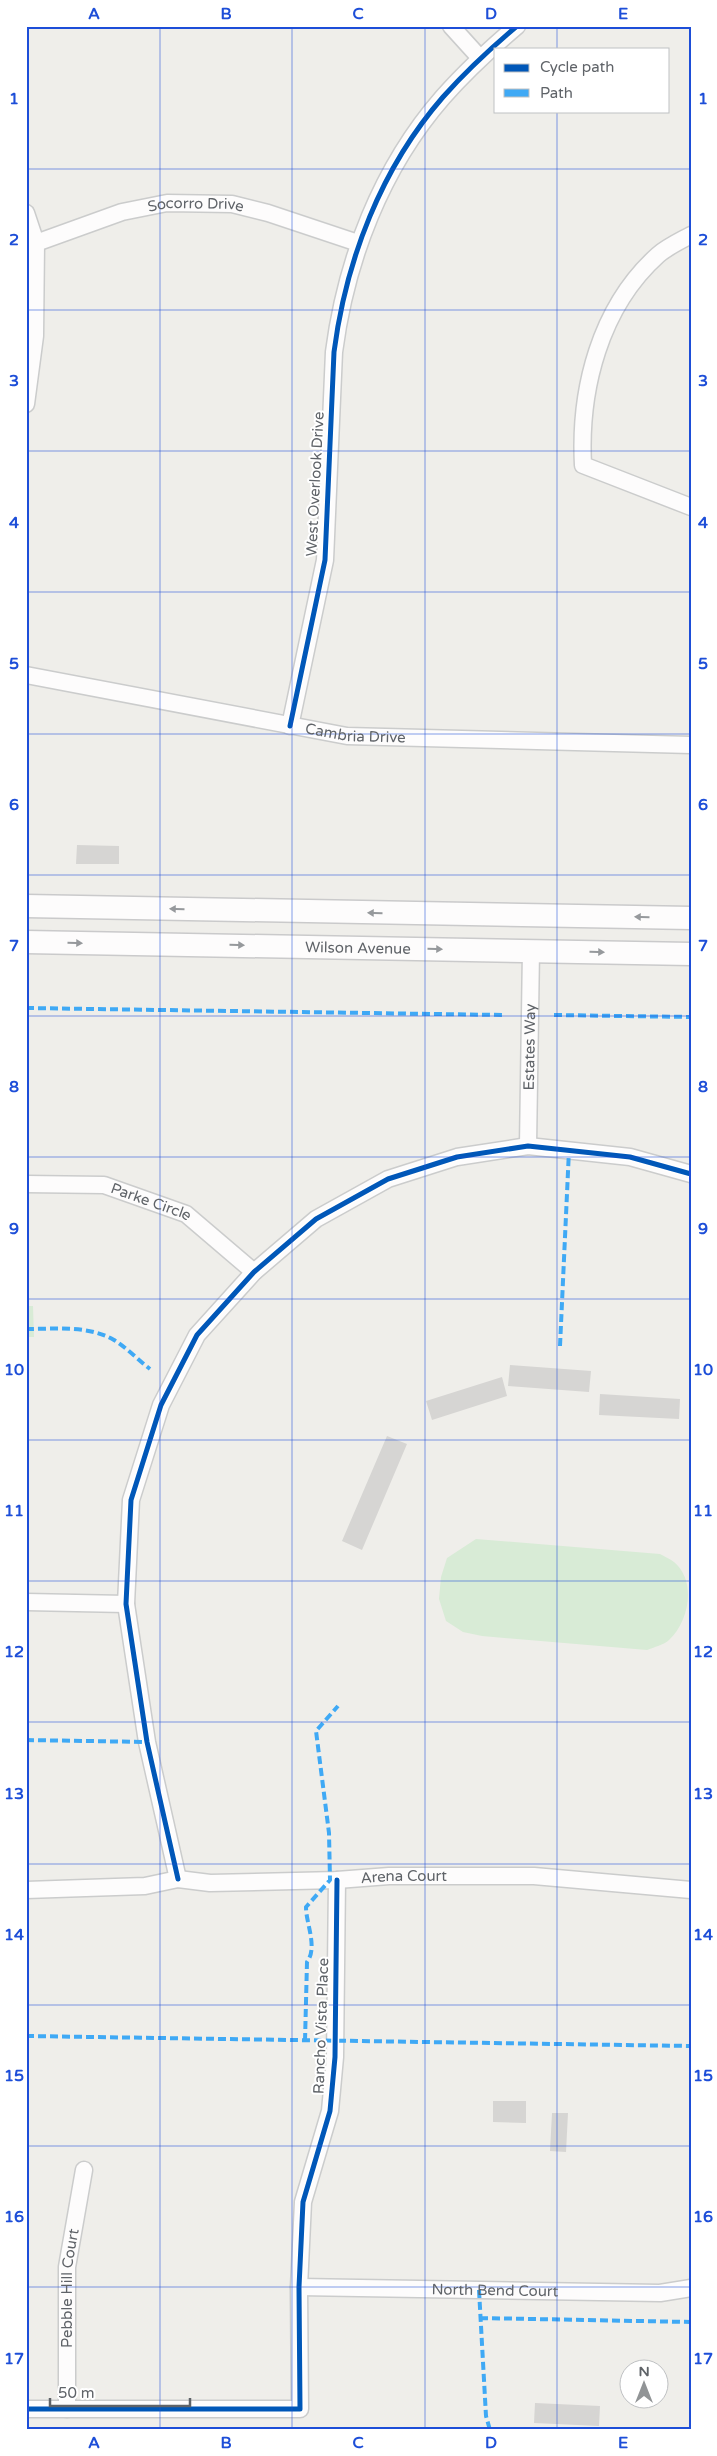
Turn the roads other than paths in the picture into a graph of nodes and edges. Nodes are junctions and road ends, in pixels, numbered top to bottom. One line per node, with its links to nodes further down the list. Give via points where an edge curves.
1 (451, 26): 3 (street)
2 (517, 26): 3 (street, West Overlook Drive)
3 (480, 58): 6 (street, West Overlook Drive, via 442,98 411,141 384,186)
4 (26, 213): 7 (street)
5 (691, 235): 9 (street, via 659,255 619,301 588,379 581,431 583,465)
6 (358, 243): 7 (street, Socorro Drive, via 268,212 232,204 167,203 122,212); 11 (street, West Overlook Drive, via 334,352 325,560)
7 (36, 244): 8 (street, via 35,336)
8 (26, 404)
9 (691, 507)
10 (26, 675): 11 (street, Cambria Drive)
11 (290, 726): 12 (street, Cambria Drive, via 348,736)
12 (691, 745)
13 (26, 906): 14 (main road, one-way to 13)
14 (691, 918)
15 (26, 942): 16 (main road, Wilson Avenue, one-way to 16)
16 (531, 950): 17 (main road, Wilson Avenue, one-way to 17); 18 (street, Estates Way)
17 (691, 954)
18 (528, 1146): 19 (street, via 630,1157); 21 (street, via 457,1157 388,1179 316,1219)
19 (691, 1174)
20 (26, 1184): 21 (street, Parke Circle, via 104,1185 186,1214)
21 (254, 1272): 23 (street, via 196,1335 161,1405 131,1500)
22 (26, 1602): 23 (street)
23 (126, 1604): 24 (street, via 147,1742)
24 (178, 1879): 25 (street, Arena Court, via 210,1883); 26 (street, Arena Court, via 144,1886)
25 (337, 1880): 27 (street, Arena Court, via 389,1876 534,1876); 29 (street, Rancho Vista Place, via 335,2057 330,2111 303,2202)
26 (26, 1890)
27 (691, 1890)
28 (84, 2170): 31 (street, Pebble Hill Court, via 67,2267)
29 (299, 2287): 30 (street, North Bend Court, via 660,2293); 31 (street, Rancho Vista Place, via 300,2409)
30 (691, 2288)
31 (67, 2408): 32 (street)
32 (26, 2409)

